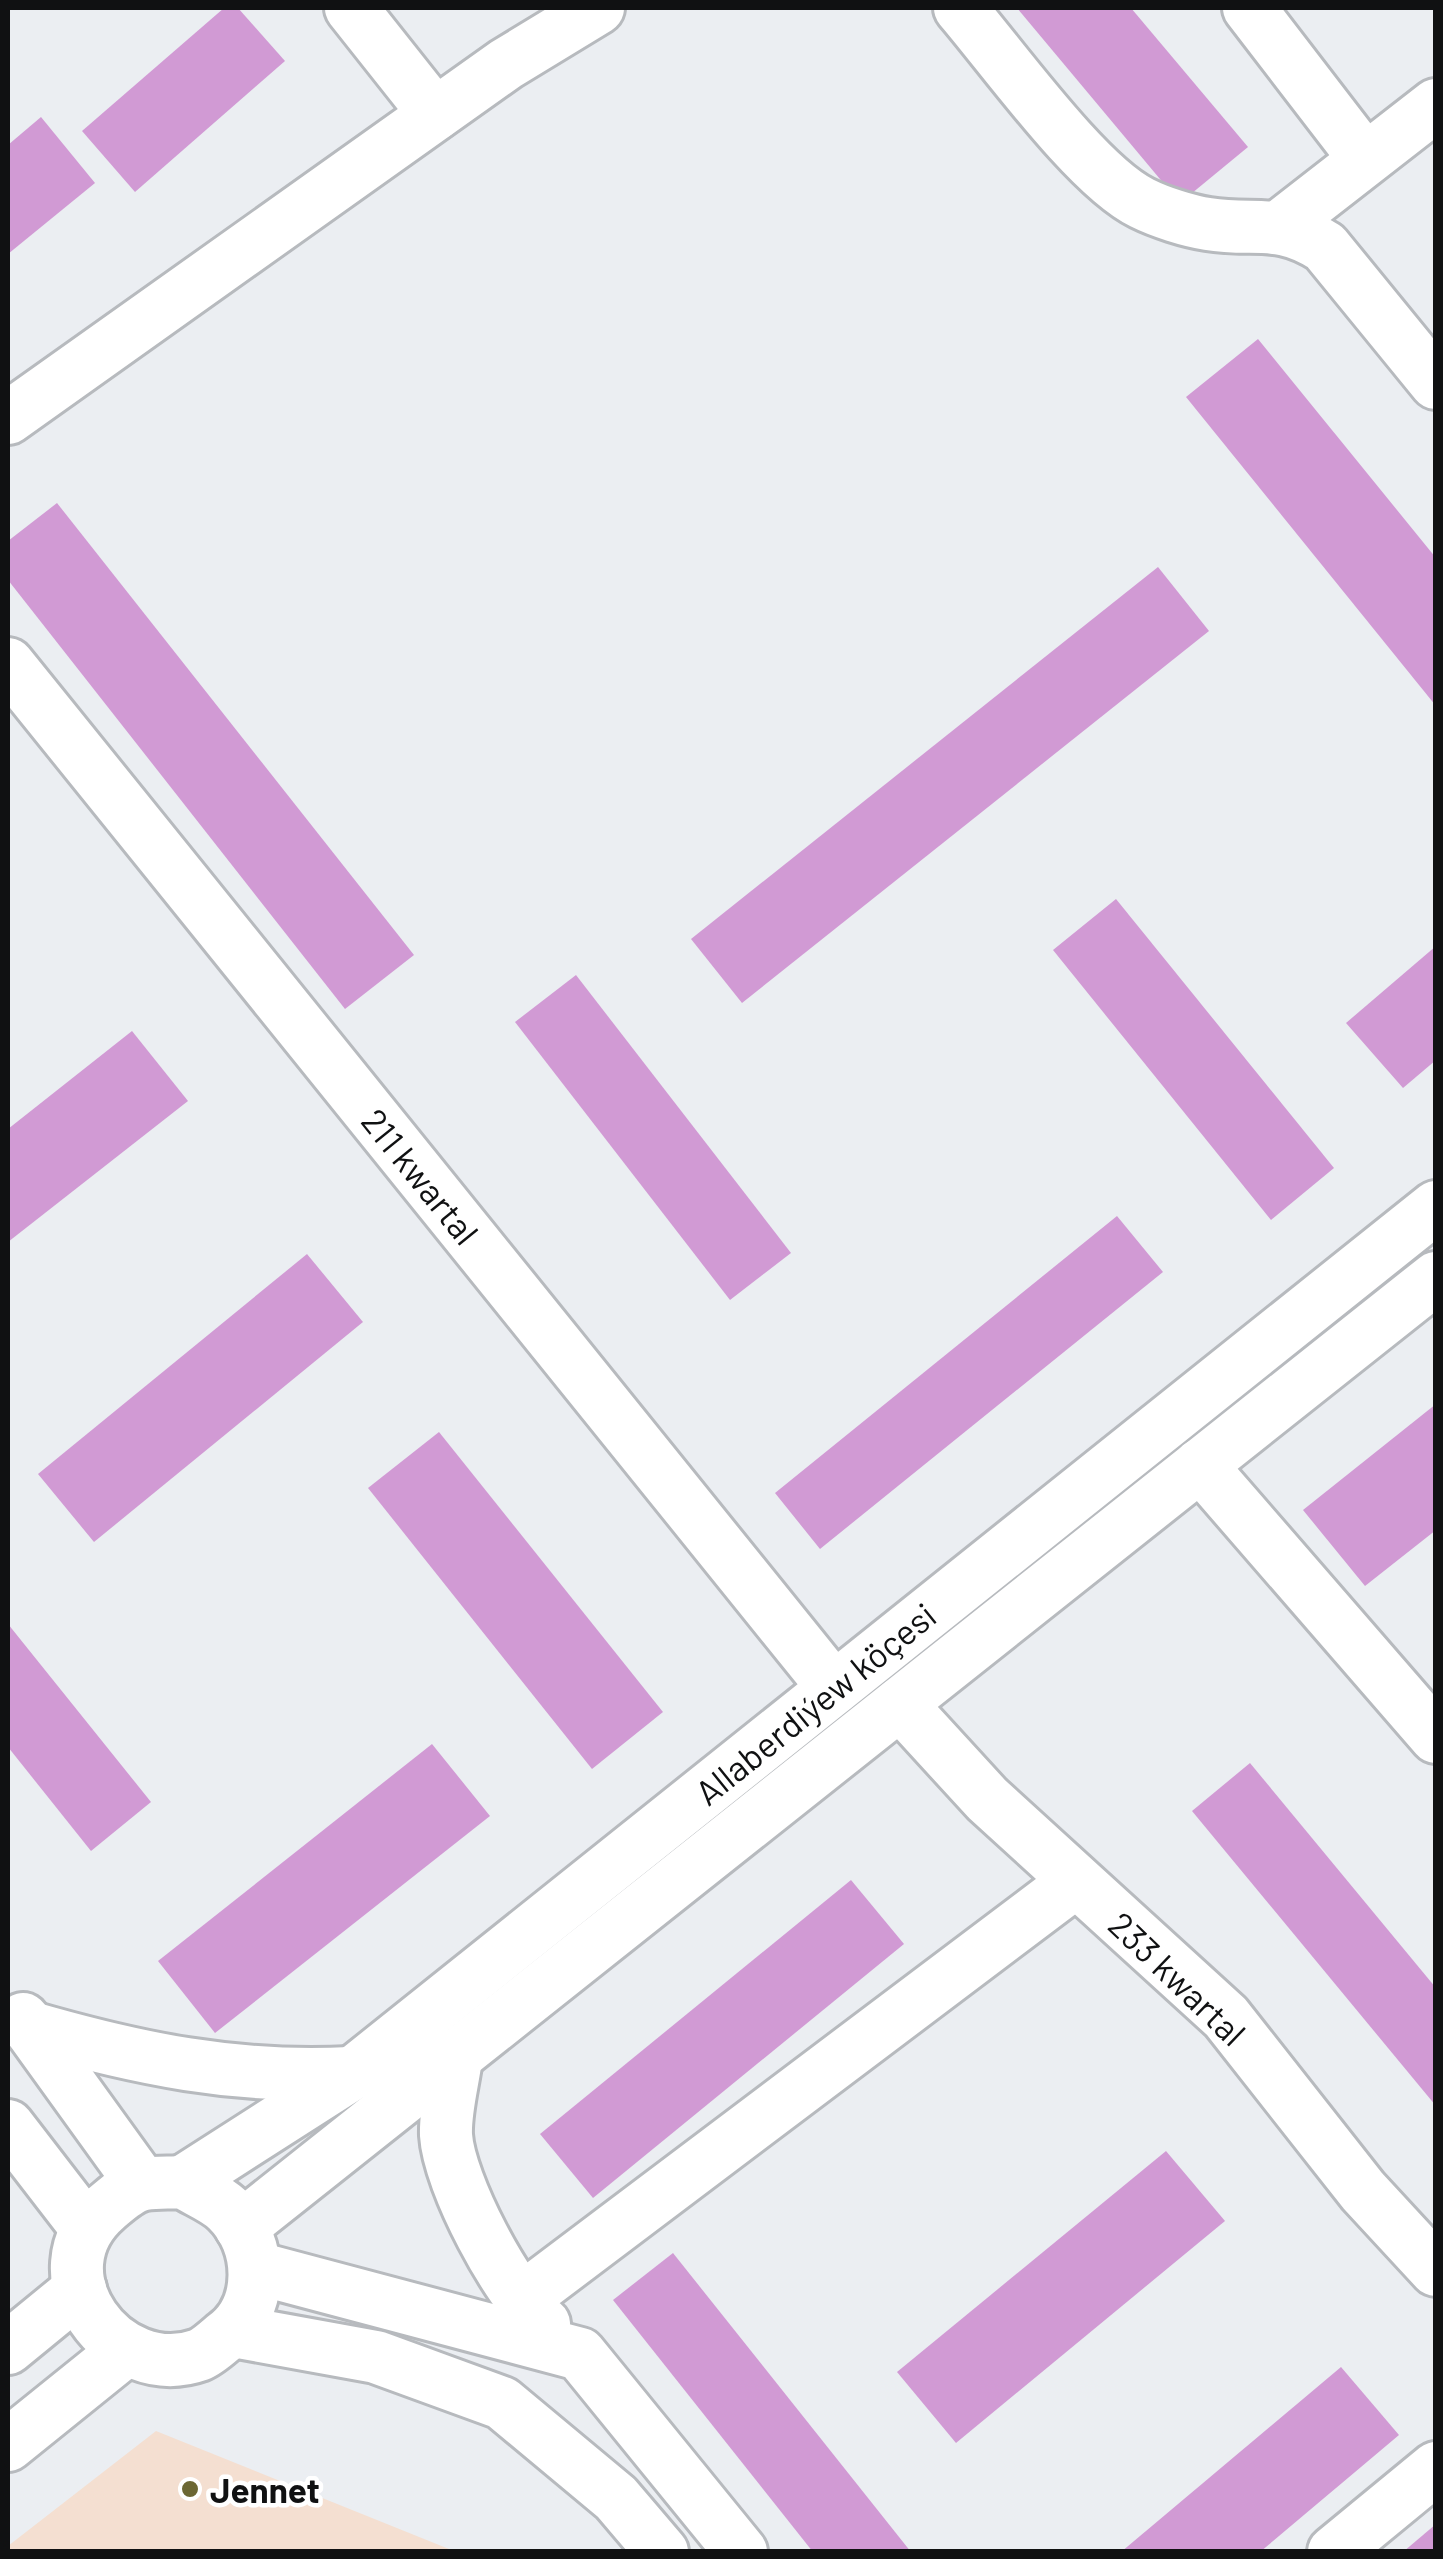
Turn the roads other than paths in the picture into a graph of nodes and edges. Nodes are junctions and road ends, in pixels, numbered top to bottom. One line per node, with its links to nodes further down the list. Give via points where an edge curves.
1 (351, 8): 6 (street)
2 (598, 8): 6 (street)
3 (960, 8): 8 (street, via 1100,172 1142,203 1209,225)
4 (1248, 8): 7 (street)
5 (1436, 105): 7 (street)
6 (435, 114): 10 (street)
7 (1366, 159): 8 (street)
8 (1278, 228): 9 (street, via 1326,247)
9 (1436, 383)
10 (8, 418)
11 (8, 664): 15 (street, 211 kwartal)
12 (1436, 1207): 15 (street, Allaberdiýew köçesi)
13 (1436, 1278): 14 (street, Allaberdiýew köçesi)
14 (1200, 1465): 16 (street, Allaberdiýew köçesi); 17 (street)
15 (834, 1688): 21 (street, Allaberdiýew köçesi)
16 (900, 1704): 18 (street, 233 kwartal, via 987,1800); 20 (street, Allaberdiýew köçesi)
17 (1436, 1737)
18 (1075, 1882): 26 (street, 233 kwartal, via 1226,2017 1363,2191); 28 (street)
19 (18, 2013): 21 (street, via 135,2058 290,2076); 23 (street)
20 (456, 2058): 25 (street, Allaberdiýew köçesi); 28 (street, via 446,2135 472,2217)
21 (353, 2074): 23 (street, Allaberdiýew köçesi)
22 (8, 2126): 24 (street)
23 (162, 2183): 24 (street, via 125,2191); 25 (street, via 226,2208)
24 (85, 2226): 27 (street, via 78,2251)
25 (248, 2248): 29 (street, via 252,2302); 32 (street)
26 (1436, 2270)
27 (80, 2289): 30 (street); 31 (street, via 96,2325)
28 (522, 2299): 32 (street)
29 (232, 2331): 31 (street, via 200,2355 163,2359); 35 (street, via 376,2357 502,2403 616,2498)
30 (8, 2348)
31 (127, 2349): 33 (street)
32 (580, 2354): 36 (street)
33 (8, 2445)
34 (1436, 2468): 37 (street)
35 (662, 2552)
36 (741, 2552)
37 (1334, 2552)

